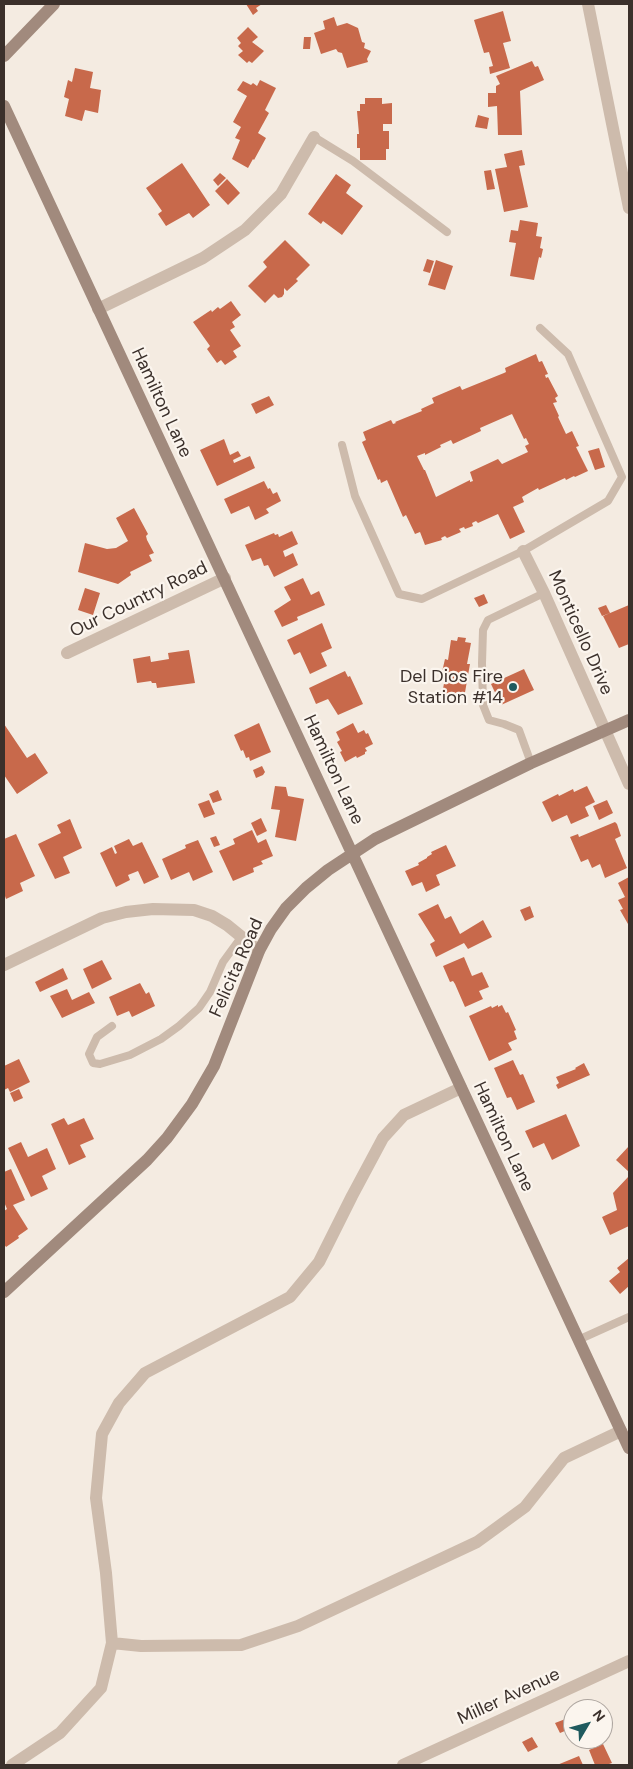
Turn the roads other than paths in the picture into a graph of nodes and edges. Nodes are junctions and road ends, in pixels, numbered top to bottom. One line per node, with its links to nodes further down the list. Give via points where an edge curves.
1 (54, 4): 3 (street)
2 (588, 4): 6 (street)
3 (4, 56)
4 (4, 106): 8 (street, Hamilton Lane)
5 (314, 136): 7 (lane, via 354,161); 8 (street, via 281,194 245,230 203,258)
6 (629, 208)
7 (447, 232)
8 (98, 309): 12 (street, Hamilton Lane)
9 (540, 328): 11 (lane, via 568,354 622,477 608,501)
10 (342, 445): 11 (lane, via 355,496 399,594 422,598)
11 (524, 551): 13 (street, Monticello Drive)
12 (225, 578): 14 (street, Our Country Road); 19 (street, Hamilton Lane)
13 (544, 593): 16 (street, Monticello Drive); 17 (lane, via 488,620 483,630 482,705 489,720 520,730)
14 (68, 653)
15 (629, 720): 16 (street, Felicita Road)
16 (605, 731): 17 (street, Felicita Road); 18 (street, Monticello Drive)
17 (532, 763): 19 (street, Felicita Road, via 375,839)
18 (629, 784)
19 (352, 854): 21 (street, Felicita Road, via 328,870 286,908); 24 (street, Hamilton Lane)
20 (242, 936): 21 (street); 22 (street, via 212,916 194,910 126,912 102,918); 23 (lane, via 223,962 199,1008 179,1026 130,1055 92,1064 89,1054 97,1037)
21 (259, 951): 25 (street, Felicita Road, via 214,1066 167,1138)
22 (4, 965)
23 (112, 1026)
24 (461, 1088): 27 (street, Hamilton Lane); 30 (street, via 404,1115 383,1138 319,1262 290,1297 145,1373 119,1404 102,1434 96,1498)
25 (4, 1292)
26 (629, 1317): 27 (lane)
27 (578, 1340): 28 (street, Hamilton Lane)
28 (621, 1431): 29 (street, Hamilton Lane); 30 (street, via 564,1458 525,1507 477,1542 298,1626 241,1645 141,1646)
29 (629, 1448)
30 (112, 1643): 32 (street, via 101,1688 60,1733)
31 (629, 1662): 33 (street, Miller Avenue)
32 (12, 1765)
33 (403, 1765)

